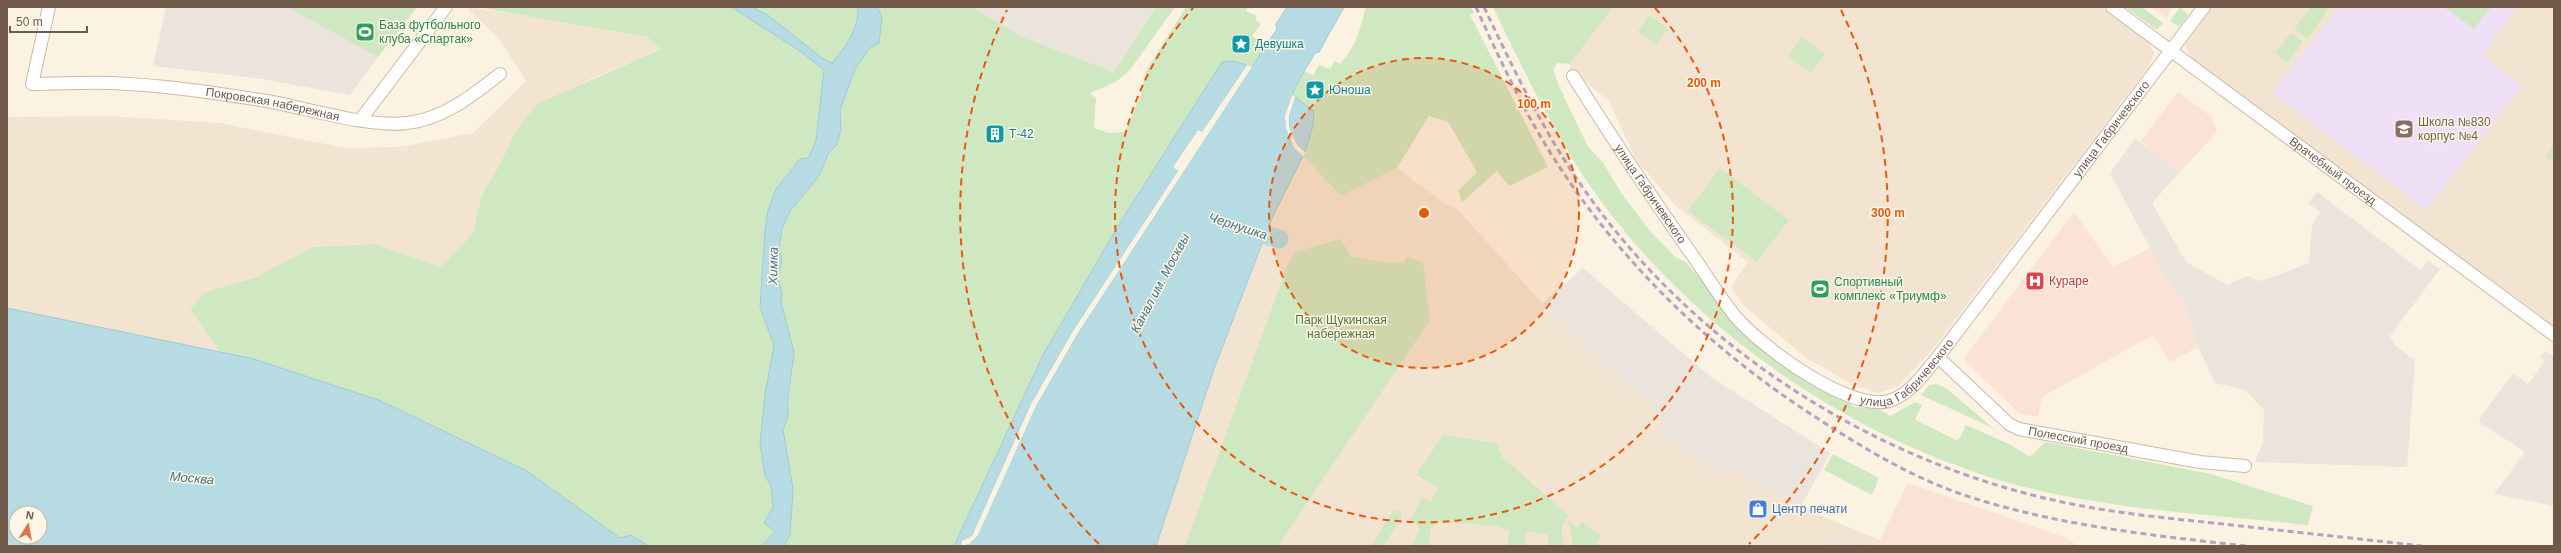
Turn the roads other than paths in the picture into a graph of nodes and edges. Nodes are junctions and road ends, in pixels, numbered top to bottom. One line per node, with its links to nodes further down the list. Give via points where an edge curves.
1 (49, 7): 8 (street, Покровская набережная, via 32,84 110,83 183,90 268,102)
2 (446, 7): 8 (street)
3 (2112, 7): 5 (street, Врачебный проезд)
4 (2204, 7): 5 (street, улица Габричевского)
5 (2170, 52): 9 (street, Врачебный проезд); 10 (street, улица Габричевского)
6 (500, 74): 8 (street, Покровская набережная, via 472,96 443,113 417,122 380,123)
7 (1574, 76): 10 (street, улица Габричевского, via 1623,157 1736,317 1797,367 1845,395 1877,403 1894,399 1908,390)
8 (361, 120)
9 (2554, 335)
10 (1938, 357): 11 (street, Полесский проезд, via 2009,424 2019,429 2200,462)
11 (2245, 466)

